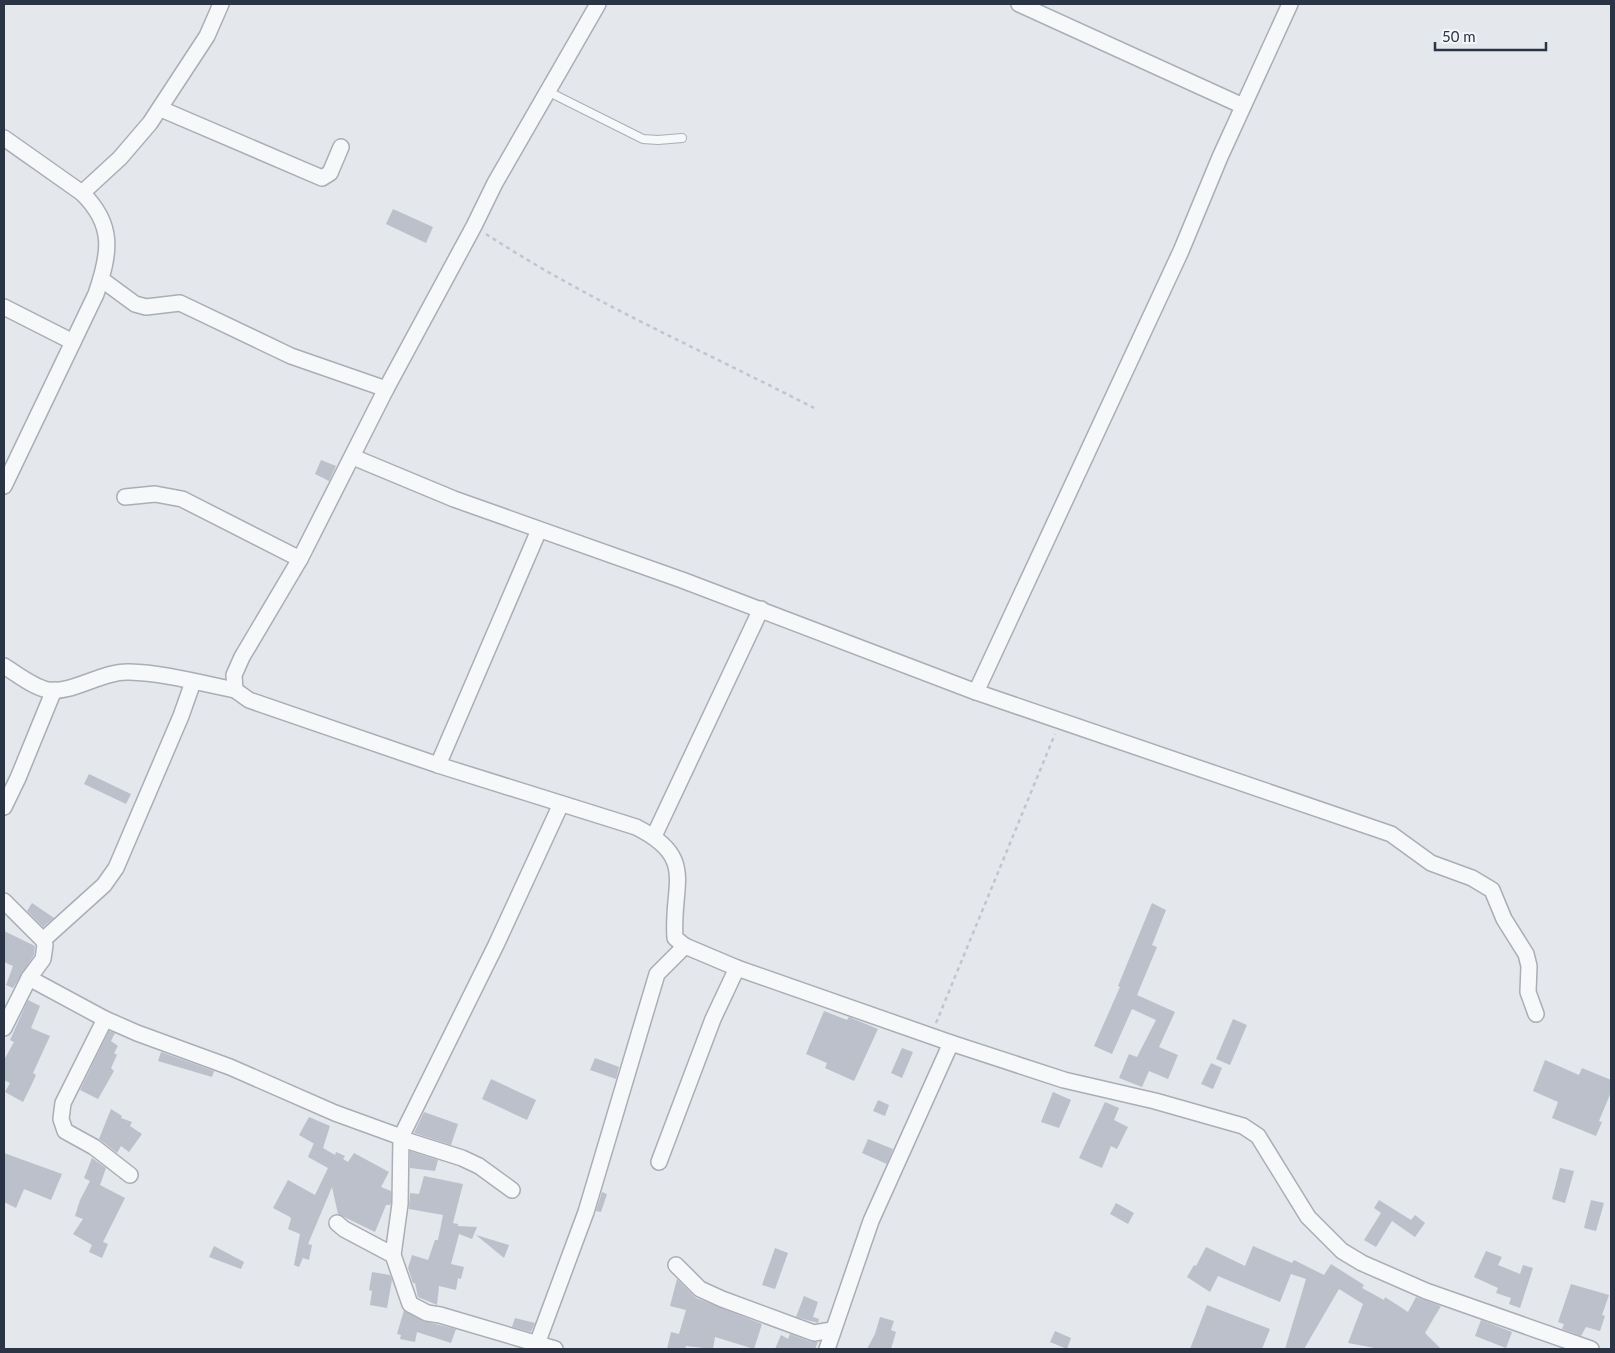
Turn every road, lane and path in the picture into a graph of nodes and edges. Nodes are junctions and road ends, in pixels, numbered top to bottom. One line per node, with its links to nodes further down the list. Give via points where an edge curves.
1 (222, 4): 7 (street)
2 (598, 4): 5 (street)
3 (1019, 4): 6 (street)
4 (1290, 4): 6 (street)
5 (547, 91): 9 (lane, via 643,139); 12 (street)
6 (1243, 106): 28 (street, via 1181,251)
7 (161, 109): 10 (street, via 322,178 330,173); 11 (street, via 120,158)
8 (4, 138): 11 (street)
9 (682, 138)
10 (342, 146)
11 (82, 192): 13 (street, via 104,224 107,254)
12 (474, 226): 16 (street); 17 (path, via 590,297)
13 (101, 279): 15 (street); 16 (street, via 134,304 146,307 180,303 291,356)
14 (4, 307): 15 (street)
15 (73, 342): 19 (street)
16 (386, 389): 18 (street)
17 (814, 408)
18 (353, 457): 21 (street); 22 (street)
19 (4, 483)
20 (125, 497): 22 (street, via 155,494 182,499)
21 (539, 530): 23 (street); 30 (street)
22 (300, 559): 27 (street, via 236,668)
23 (761, 609): 28 (street); 33 (street)
24 (4, 666): 26 (street, via 41,688)
25 (193, 682): 26 (street, via 127,672 104,675); 27 (street); 35 (street, via 178,725 116,868 104,885)
26 (54, 690): 32 (street)
27 (235, 690): 30 (street, via 249,700)
28 (976, 692): 29 (street)
29 (1060, 721): 39 (street, via 1378,828 1402,840 1431,862 1486,885 1492,890 1504,919 1526,954 1528,992); 42 (path, via 990,885)
30 (438, 765): 31 (street)
31 (561, 804): 33 (street, via 636,827); 44 (street)
32 (4, 807)
33 (654, 836): 36 (street, via 673,855 677,869 675,938)
34 (4, 901): 35 (street)
35 (43, 940): 38 (street, via 43,959)
36 (685, 946): 37 (street); 52 (street, via 657,974 586,1212)
37 (737, 968): 42 (street); 45 (street, via 713,1019)
38 (29, 978): 40 (street); 41 (street)
39 (1536, 1014)
40 (6, 1017)
41 (105, 1019): 44 (street, via 230,1066 335,1113); 46 (street, via 63,1103 61,1119 65,1131)
42 (932, 1035): 43 (street)
43 (951, 1043): 51 (street, via 871,1221); 55 (street, via 1064,1080 1155,1101 1250,1130 1265,1145 1308,1217 1342,1251 1426,1291)
44 (401, 1138): 47 (street, via 462,1158); 49 (street, via 400,1204)
45 (660, 1162)
46 (130, 1174)
47 (512, 1190)
48 (337, 1223): 49 (street)
49 (393, 1255): 52 (street, via 410,1304 427,1313 440,1314)
50 (676, 1265): 51 (street, via 700,1289 722,1299 814,1333)
51 (832, 1330): 54 (street)
52 (537, 1344): 53 (street)
53 (555, 1349)
54 (827, 1349)
55 (1591, 1349)

